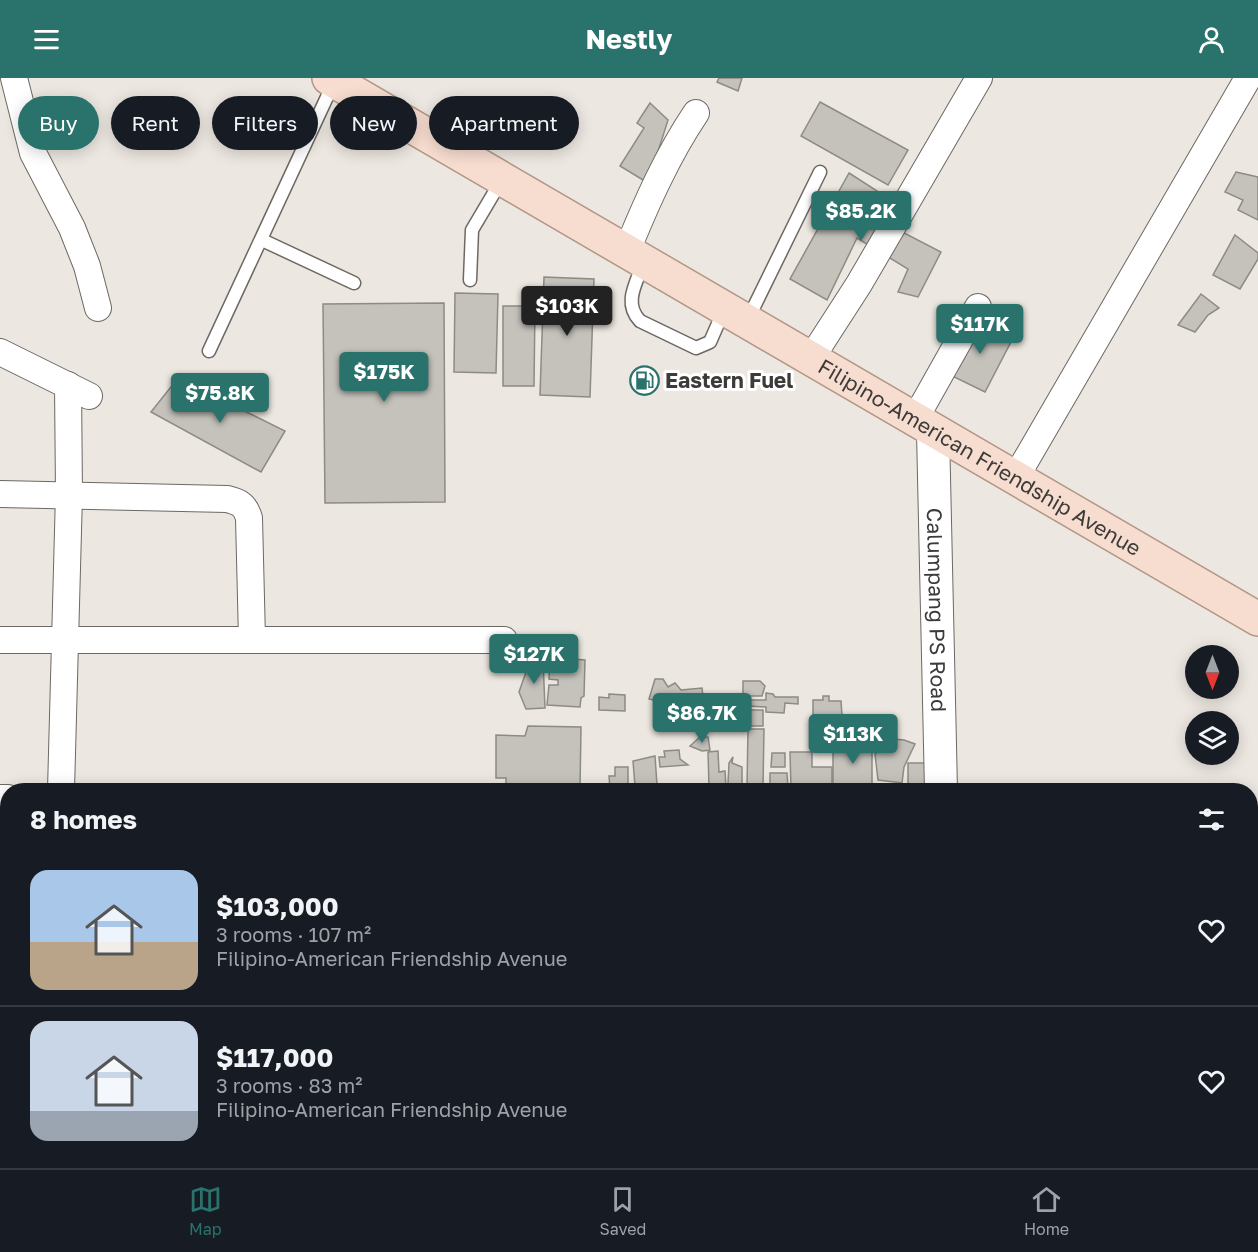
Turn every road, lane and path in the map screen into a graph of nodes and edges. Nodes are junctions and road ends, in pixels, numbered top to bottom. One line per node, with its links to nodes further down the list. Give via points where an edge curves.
1 (14, 78): 13 (street, via 33,153 72,228)
2 (979, 78): 17 (street)
3 (1248, 78): 19 (street)
4 (332, 80): 7 (main road, Filipino-American Friendship Avenue); 8 (lane)
5 (696, 112): 9 (street, via 654,187)
6 (820, 172): 14 (lane)
7 (501, 181): 9 (main road, Filipino-American Friendship Avenue); 10 (lane, via 472,230)
8 (262, 240): 11 (lane); 15 (lane)
9 (635, 258): 14 (main road, Filipino-American Friendship Avenue); 14 (lane, via 630,300 633,314 640,321 696,348 710,342)
10 (470, 280)
11 (354, 283)
12 (978, 307): 18 (street)
13 (98, 308)
14 (735, 316): 17 (main road, Filipino-American Friendship Avenue)
15 (209, 351)
16 (0, 352): 21 (street, via 79,390)
17 (810, 360): 18 (main road, Filipino-American Friendship Avenue)
18 (924, 426): 19 (main road, Filipino-American Friendship Avenue); 28 (street, Calumpang PS Road)
19 (1016, 477): 22 (main road, Filipino-American Friendship Avenue)
20 (0, 494): 21 (street)
21 (69, 494): 23 (street, via 227,499 245,507 251,536); 25 (street)
22 (1258, 619)
23 (252, 639): 25 (street); 26 (street)
24 (0, 640): 25 (street)
25 (66, 640): 27 (street)
26 (504, 640)
27 (61, 783)
28 (941, 783)

